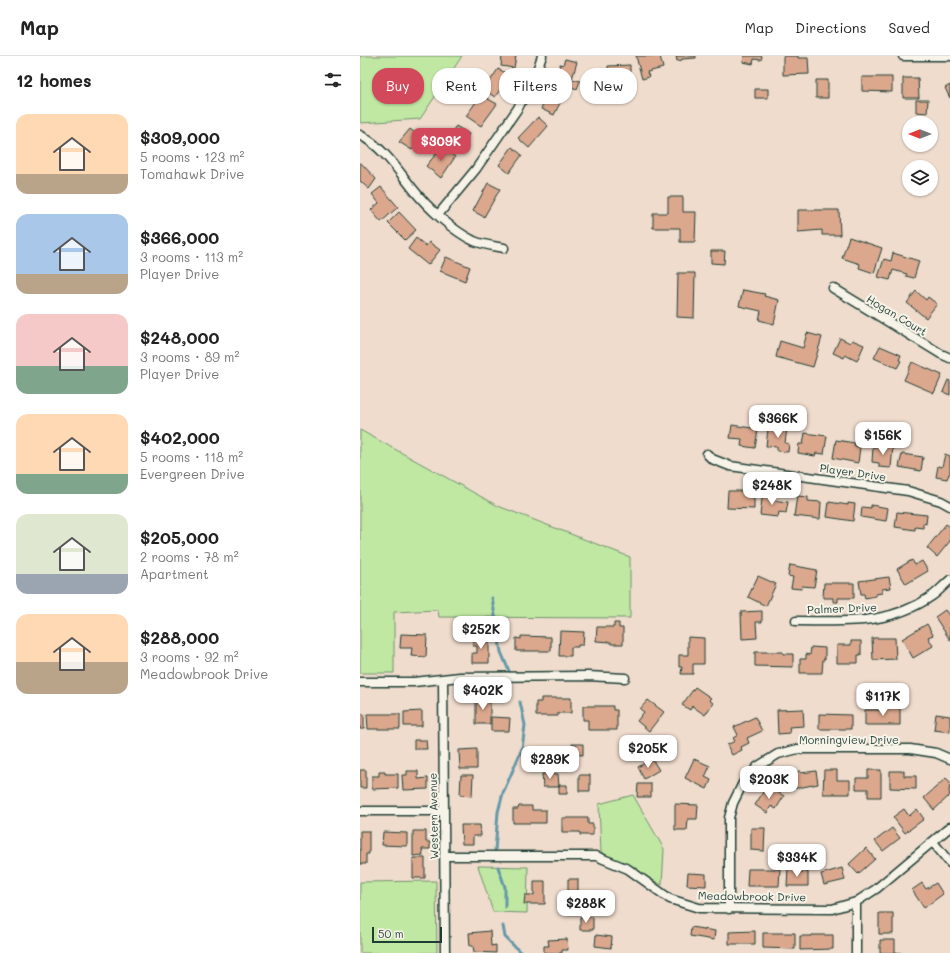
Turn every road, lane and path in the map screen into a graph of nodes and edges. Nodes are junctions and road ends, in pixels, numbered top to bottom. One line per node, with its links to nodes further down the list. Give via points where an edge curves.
1 (542, 56): 5 (street, via 535,76 518,108 476,170)
2 (903, 56): 3 (street)
3 (950, 56)
4 (360, 135): 5 (street, via 383,151)
5 (438, 215): 6 (street, via 474,240)
6 (504, 248)
7 (833, 288): 8 (street, Hogan Court)
8 (950, 358)
9 (708, 454): 10 (street, Player Drive, via 712,459 730,466 908,492)
10 (950, 506)
11 (950, 580): 12 (street, Palmer Drive, via 933,596 907,611 881,618 862,621)
12 (796, 621)
13 (625, 678): 14 (street, via 588,676)
14 (443, 679): 15 (street); 18 (street, Western Avenue)
15 (360, 682)
16 (950, 759): 24 (street, Morningview Drive, via 936,753 910,749 798,749 778,754 757,767 743,783 729,818)
17 (360, 811): 18 (street)
18 (443, 811): 21 (street, Western Avenue)
19 (950, 828): 20 (street, Meadowbrook Drive)
20 (933, 842): 22 (street); 23 (street, Meadowbrook Drive, via 876,889)
21 (444, 856): 24 (street, Meadowbrook Drive, via 596,856 628,869 670,898 700,908); 25 (street, Western Avenue)
22 (950, 863)
23 (856, 902): 24 (street, Meadowbrook Drive, via 832,909); 26 (street)
24 (729, 909)
25 (445, 953)
26 (856, 953)

